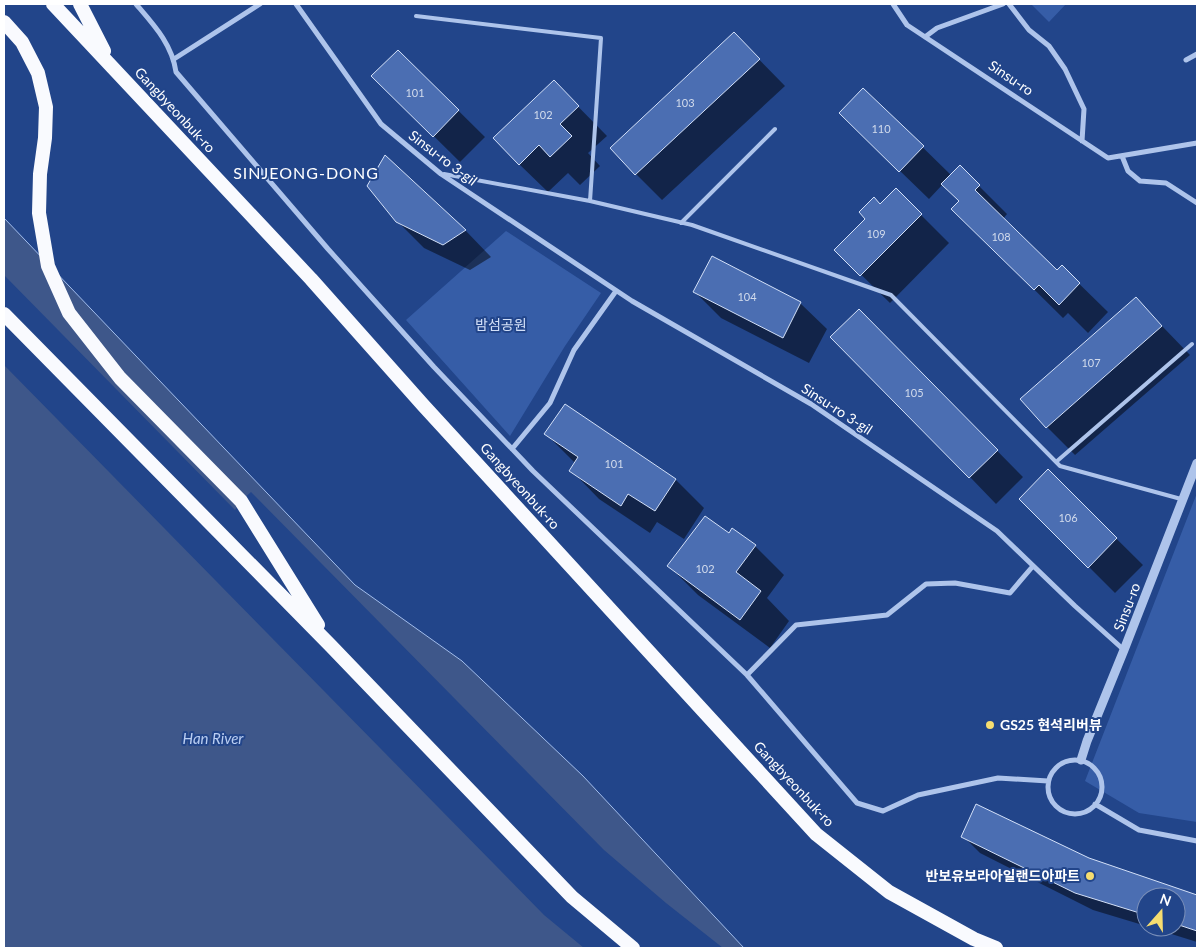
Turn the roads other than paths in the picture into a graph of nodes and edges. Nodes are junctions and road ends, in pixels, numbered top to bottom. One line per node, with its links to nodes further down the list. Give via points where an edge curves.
1 (53, 4): 15 (highway, Gangbyeonbuk-ro)
2 (80, 4): 15 (highway)
3 (136, 4): 13 (street, via 163,36)
4 (260, 4): 13 (street)
5 (296, 4): 20 (street, Sinsu-ro 3-gil, via 381,124)
6 (893, 4): 11 (street, Sinsu-ro, via 907,25)
7 (1003, 4): 11 (street, via 937,28)
8 (1009, 4): 17 (street, via 1029,30 1049,46 1065,69 1084,109)
9 (416, 16): 21 (lane, via 601,38)
10 (4, 22): 32 (highway, via 22,42 38,73 46,107 39,212 48,266 69,314 120,378 241,500)
11 (925, 37): 17 (street, Sinsu-ro)
12 (1197, 54): 14 (street)
13 (174, 59): 27 (street, via 176,72 328,249)
14 (1186, 60)
15 (111, 65): 40 (highway, Gangbyeonbuk-ro, via 311,279 816,834 889,892)
16 (775, 129): 23 (lane)
17 (1082, 141): 19 (street, Sinsu-ro, via 1108,158)
18 (1197, 143): 19 (street, Sinsu-ro)
19 (1122, 156): 22 (street, via 1128,171 1140,181 1166,183)
20 (441, 174): 21 (lane); 24 (street, Sinsu-ro 3-gil)
21 (590, 201): 23 (lane)
22 (1197, 203)
23 (681, 223): 28 (lane, via 891,295)
24 (616, 291): 27 (street, via 574,350 550,404); 31 (street, Sinsu-ro 3-gil, via 811,404 997,531)
25 (4, 314): 32 (highway)
26 (1192, 344): 28 (lane)
27 (512, 449): 34 (street)
28 (1056, 462): 30 (lane, via 1060,466)
29 (1197, 463): 30 (street, Sinsu-ro)
30 (1183, 500): 33 (street, Sinsu-ro)
31 (1033, 566): 33 (street, Sinsu-ro 3-gil); 34 (street, via 1010,593 955,583 926,584 887,615 796,625)
32 (331, 646): 39 (highway, via 572,897)
33 (1124, 650): 35 (street, Sinsu-ro)
34 (747, 675): 36 (street, via 856,803 883,811 918,795 998,778)
35 (1080, 760): 36 (street, via 1057,766); 37 (street, via 1094,768 1101,782)
36 (1048, 780): 37 (street, via 1050,798 1062,810 1080,813)
37 (1095, 804): 38 (street, via 1139,830)
38 (1197, 841)
39 (633, 948)
40 (996, 948)

